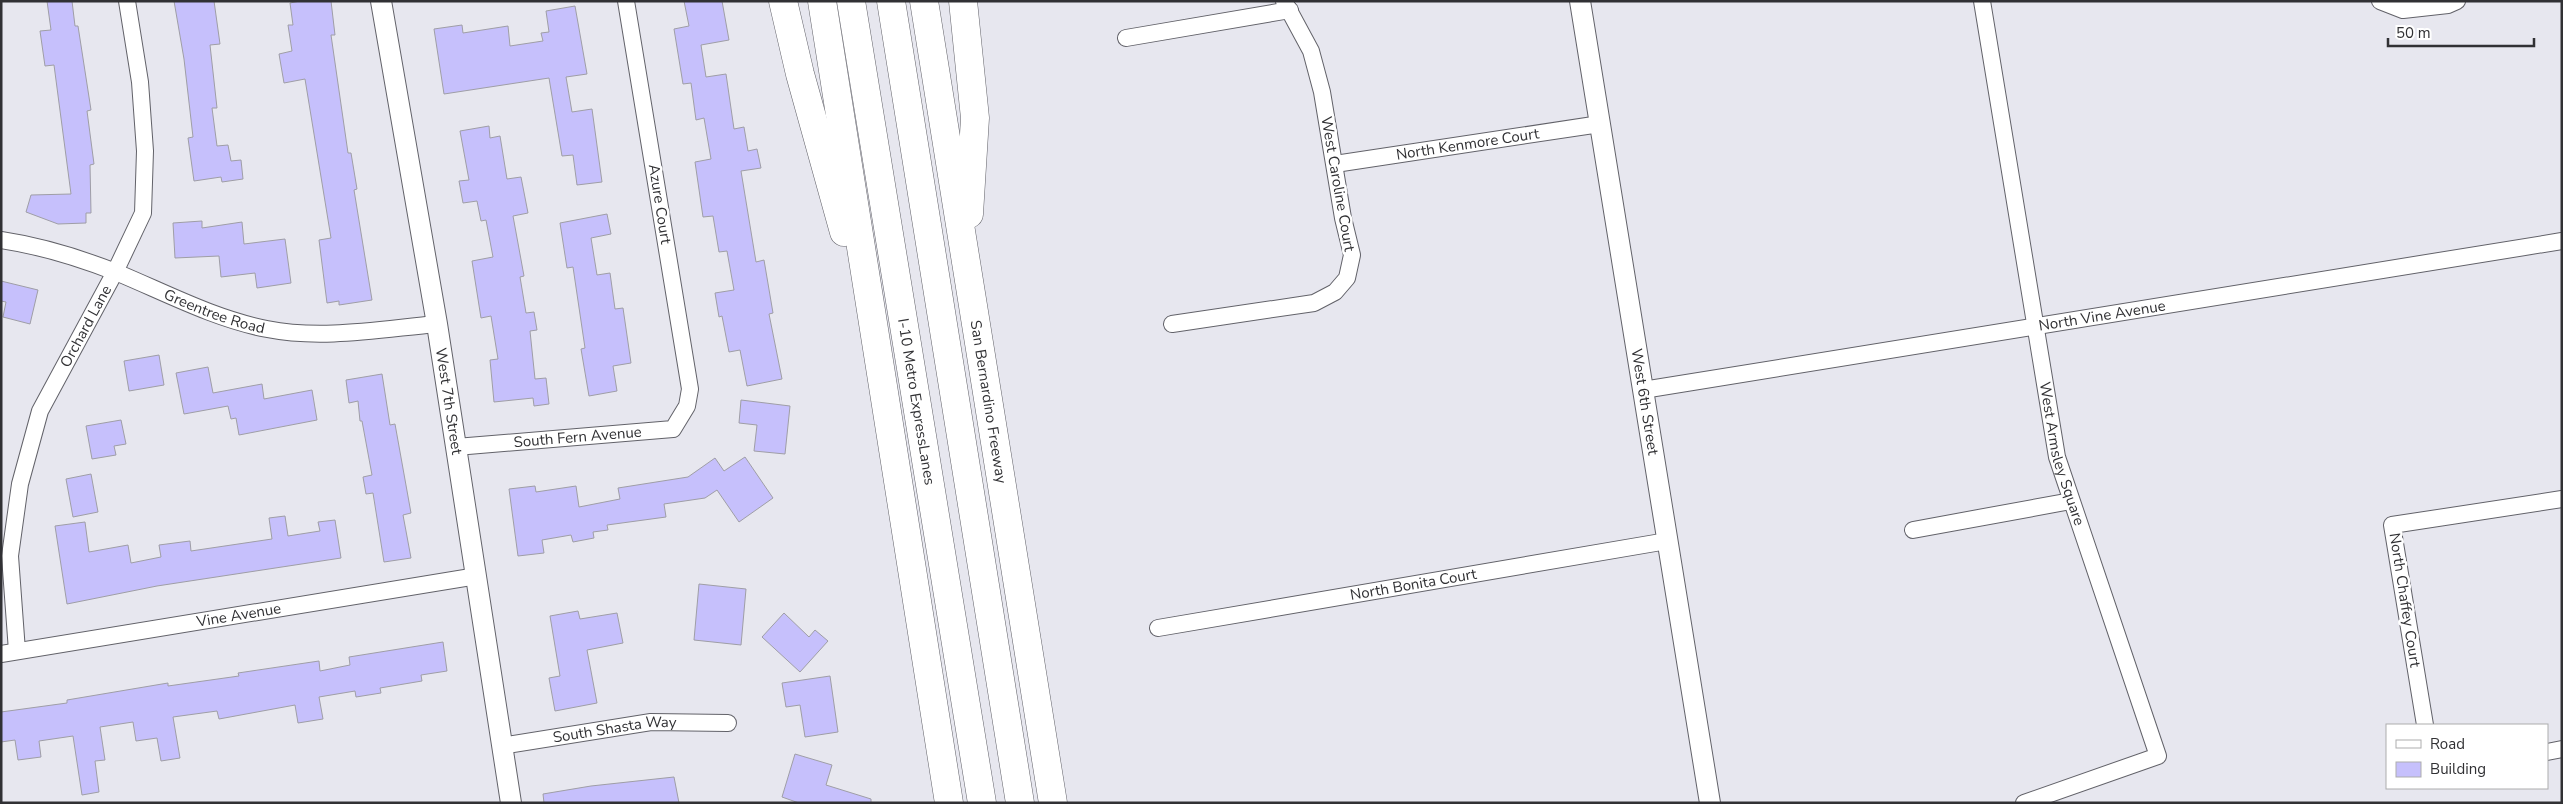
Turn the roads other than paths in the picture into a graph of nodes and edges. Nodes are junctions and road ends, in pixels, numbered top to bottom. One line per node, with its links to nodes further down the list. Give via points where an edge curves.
1 (128, 1): 21 (street, Orchard Lane, via 140,82 145,152 142,213)
2 (381, 1): 22 (street, West 7th Street)
3 (626, 1): 27 (street, Azure Court, via 690,389)
4 (783, 1): 25 (highway)
5 (822, 1): 25 (highway)
6 (851, 1): 43 (highway, I-10 Metro ExpressLanes)
7 (891, 1): 44 (highway)
8 (924, 1): 20 (highway, San Bernardino Freeway)
9 (963, 1): 20 (highway, via 975,118)
10 (1580, 1): 16 (street, West 6th Street)
11 (1982, 1): 24 (street, West Armsley Square)
12 (2380, 1): 13 (street, via 2403,10)
13 (2457, 1)
14 (1287, 6): 15 (street); 17 (street, West Caroline Court, via 1311,51)
15 (1126, 38)
16 (1600, 124): 17 (street, North Kenmore Court); 26 (street, West 6th Street)
17 (1335, 164): 23 (street, West Caroline Court, via 1352,255 1347,278 1335,292 1314,303)
18 (1, 240): 21 (street, Greentree Road, via 38,246)
19 (2562, 241): 24 (street, North Vine Avenue)
20 (966, 268): 45 (highway, San Bernardino Freeway)
21 (115, 272): 22 (street, Greentree Road, via 213,314 267,329 327,334); 35 (street, Orchard Lane, via 40,411 20,484 10,556)
22 (437, 324): 28 (street, West 7th Street)
23 (1172, 324)
24 (2035, 327): 26 (street, North Vine Avenue); 30 (street, West Armsley Square, via 2058,456)
25 (880, 364): 42 (highway)
26 (1643, 390): 32 (street, West 6th Street)
27 (687, 406): 28 (street, South Fern Avenue, via 672,429)
28 (456, 448): 33 (street, West 7th Street)
29 (2562, 498): 37 (street, North Chaffey Court, via 2392,525)
30 (2071, 501): 31 (street); 47 (street, West Armsley Square, via 2158,756)
31 (1913, 530)
32 (1667, 541): 34 (street, North Bonita Court); 46 (street, West 6th Street)
33 (476, 576): 35 (street, Vine Avenue); 38 (street, West 7th Street)
34 (1158, 628)
35 (9, 652)
36 (728, 723): 38 (street, South Shasta Way, via 650,722)
37 (2425, 724)
38 (501, 746): 41 (street, West 7th Street)
39 (2562, 750): 40 (street)
40 (2548, 752)
41 (511, 803)
42 (949, 803)
43 (982, 803)
44 (1020, 803)
45 (1053, 803)
46 (1710, 803)
47 (2024, 803)

